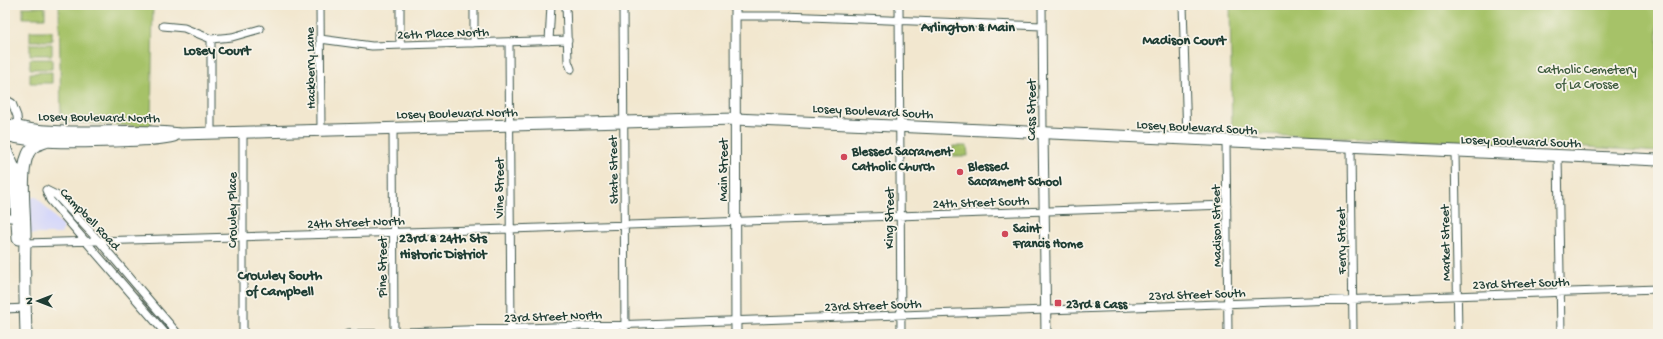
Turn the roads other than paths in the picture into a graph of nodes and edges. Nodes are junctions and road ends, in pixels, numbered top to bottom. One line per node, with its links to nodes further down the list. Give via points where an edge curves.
1 (320, 5): 17 (street, Hackberry Lane)
2 (400, 5): 22 (street)
3 (474, 5): 21 (street)
4 (551, 5): 19 (street)
5 (566, 5): 18 (street)
6 (624, 5): 26 (street, State Street)
7 (735, 5): 11 (street, Main Street)
8 (899, 5): 12 (street, King Street)
9 (1042, 5): 14 (street, Cass Street)
10 (1183, 5): 37 (street)
11 (735, 16): 12 (street); 25 (street, Main Street)
12 (899, 20): 14 (street); 29 (street, King Street)
13 (164, 26): 16 (street, via 184,28)
14 (1042, 26): 32 (street, Cass Street)
15 (260, 29): 16 (street, via 232,37)
16 (211, 39): 36 (street)
17 (320, 39): 22 (street, 26th Place North, via 362,46); 31 (street, Hackberry Lane)
18 (568, 40): 19 (street, 26th Place North); 23 (street, via 568,61)
19 (549, 41): 20 (street, 26th Place North)
20 (509, 42): 21 (street, 26th Place North); 28 (street, Vine Street)
21 (474, 43): 22 (street, 26th Place North)
22 (400, 45)
23 (571, 69)
24 (5, 99): 34 (street, via 12,103 17,116)
25 (735, 119): 26 (main road, Losey Boulevard North); 29 (main road, Losey Boulevard South); 51 (street, Main Street)
26 (624, 121): 28 (main road, Losey Boulevard North); 52 (street, State Street)
27 (5, 124): 34 (main road)
28 (509, 125): 30 (main road, Losey Boulevard North); 53 (street, Vine Street)
29 (900, 126): 32 (main road, Losey Boulevard South); 48 (street, King Street)
30 (392, 128): 31 (main road, Losey Boulevard North); 54 (street, Pine Street)
31 (321, 130): 33 (main road, Losey Boulevard North)
32 (1043, 132): 37 (main road, Losey Boulevard South); 47 (street, Cass Street)
33 (243, 133): 36 (main road, Losey Boulevard North); 55 (street, Crowley Place)
34 (15, 134): 35 (main road, Losey Boulevard North, via 158,131); 38 (main road, Losey Boulevard North); 45 (main road)
35 (180, 134): 36 (main road, Losey Boulevard North); 38 (main road, Losey Boulevard North, via 158,140)
36 (211, 134)
37 (1187, 139): 39 (main road, Losey Boulevard South)
38 (48, 141): 45 (main road, via 31,149)
39 (1226, 141): 40 (main road, Losey Boulevard South); 46 (street, Madison Street)
40 (1351, 147): 42 (main road, Losey Boulevard South); 63 (street, Ferry Street)
41 (5, 148): 45 (main road)
42 (1455, 152): 43 (main road, Losey Boulevard South); 62 (street, Market Street)
43 (1558, 156): 44 (main road, Losey Boulevard South); 61 (street)
44 (1658, 160)
45 (19, 170): 50 (main road); 58 (main road, via 24,195)
46 (1227, 205): 47 (street, 24th Street South); 64 (street, Madison Street)
47 (1044, 211): 48 (street, 24th Street South); 67 (street, Cass Street)
48 (900, 216): 51 (street, 24th Street South); 68 (street, King Street)
49 (5, 218): 50 (street)
50 (17, 218): 59 (main road, via 18,243)
51 (735, 221): 52 (street, 24th Street North); 69 (street, Main Street)
52 (625, 225): 53 (street, 24th Street North); 70 (street, State Street)
53 (510, 229): 54 (street, 24th Street North); 71 (street, Vine Street)
54 (393, 232): 55 (street, 24th Street North); 77 (street, Pine Street)
55 (243, 236): 57 (street, 24th Street North); 75 (street, Crowley Place)
56 (84, 240): 57 (street, 24th Street North); 57 (street, Campbell Road, via 50,200 46,190 56,195); 58 (street, 24th Street North); 73 (street, Campbell Road)
57 (98, 240): 74 (street, Campbell Road)
58 (25, 242): 59 (main road)
59 (23, 262): 65 (main road)
60 (1658, 289): 61 (street, 23rd Street South)
61 (1560, 293): 62 (street, 23rd Street South); 85 (street)
62 (1457, 296): 63 (street, 23rd Street South); 84 (street, Market Street)
63 (1352, 300): 64 (street, 23rd Street South); 83 (street, Ferry Street)
64 (1228, 304): 67 (street, 23rd Street South); 82 (street, Madison Street)
65 (25, 308): 66 (street); 72 (main road)
66 (5, 309)
67 (1046, 310): 68 (street, 23rd Street South); 81 (street, Cass Street)
68 (901, 315): 69 (street, 23rd Street South); 80 (street, King Street)
69 (736, 321): 70 (street, 23rd Street North); 79 (street, Main Street)
70 (625, 324): 71 (street, 23rd Street North); 78 (street, State Street)
71 (511, 332): 77 (street, 23rd Street North)
72 (26, 334)
73 (166, 334)
74 (178, 334)
75 (243, 334)
76 (347, 334): 77 (street, 23rd Street North)
77 (394, 334)
78 (625, 334)
79 (736, 334)
80 (901, 334)
81 (1046, 334)
82 (1228, 334)
83 (1353, 334)
84 (1458, 334)
85 (1561, 334)

